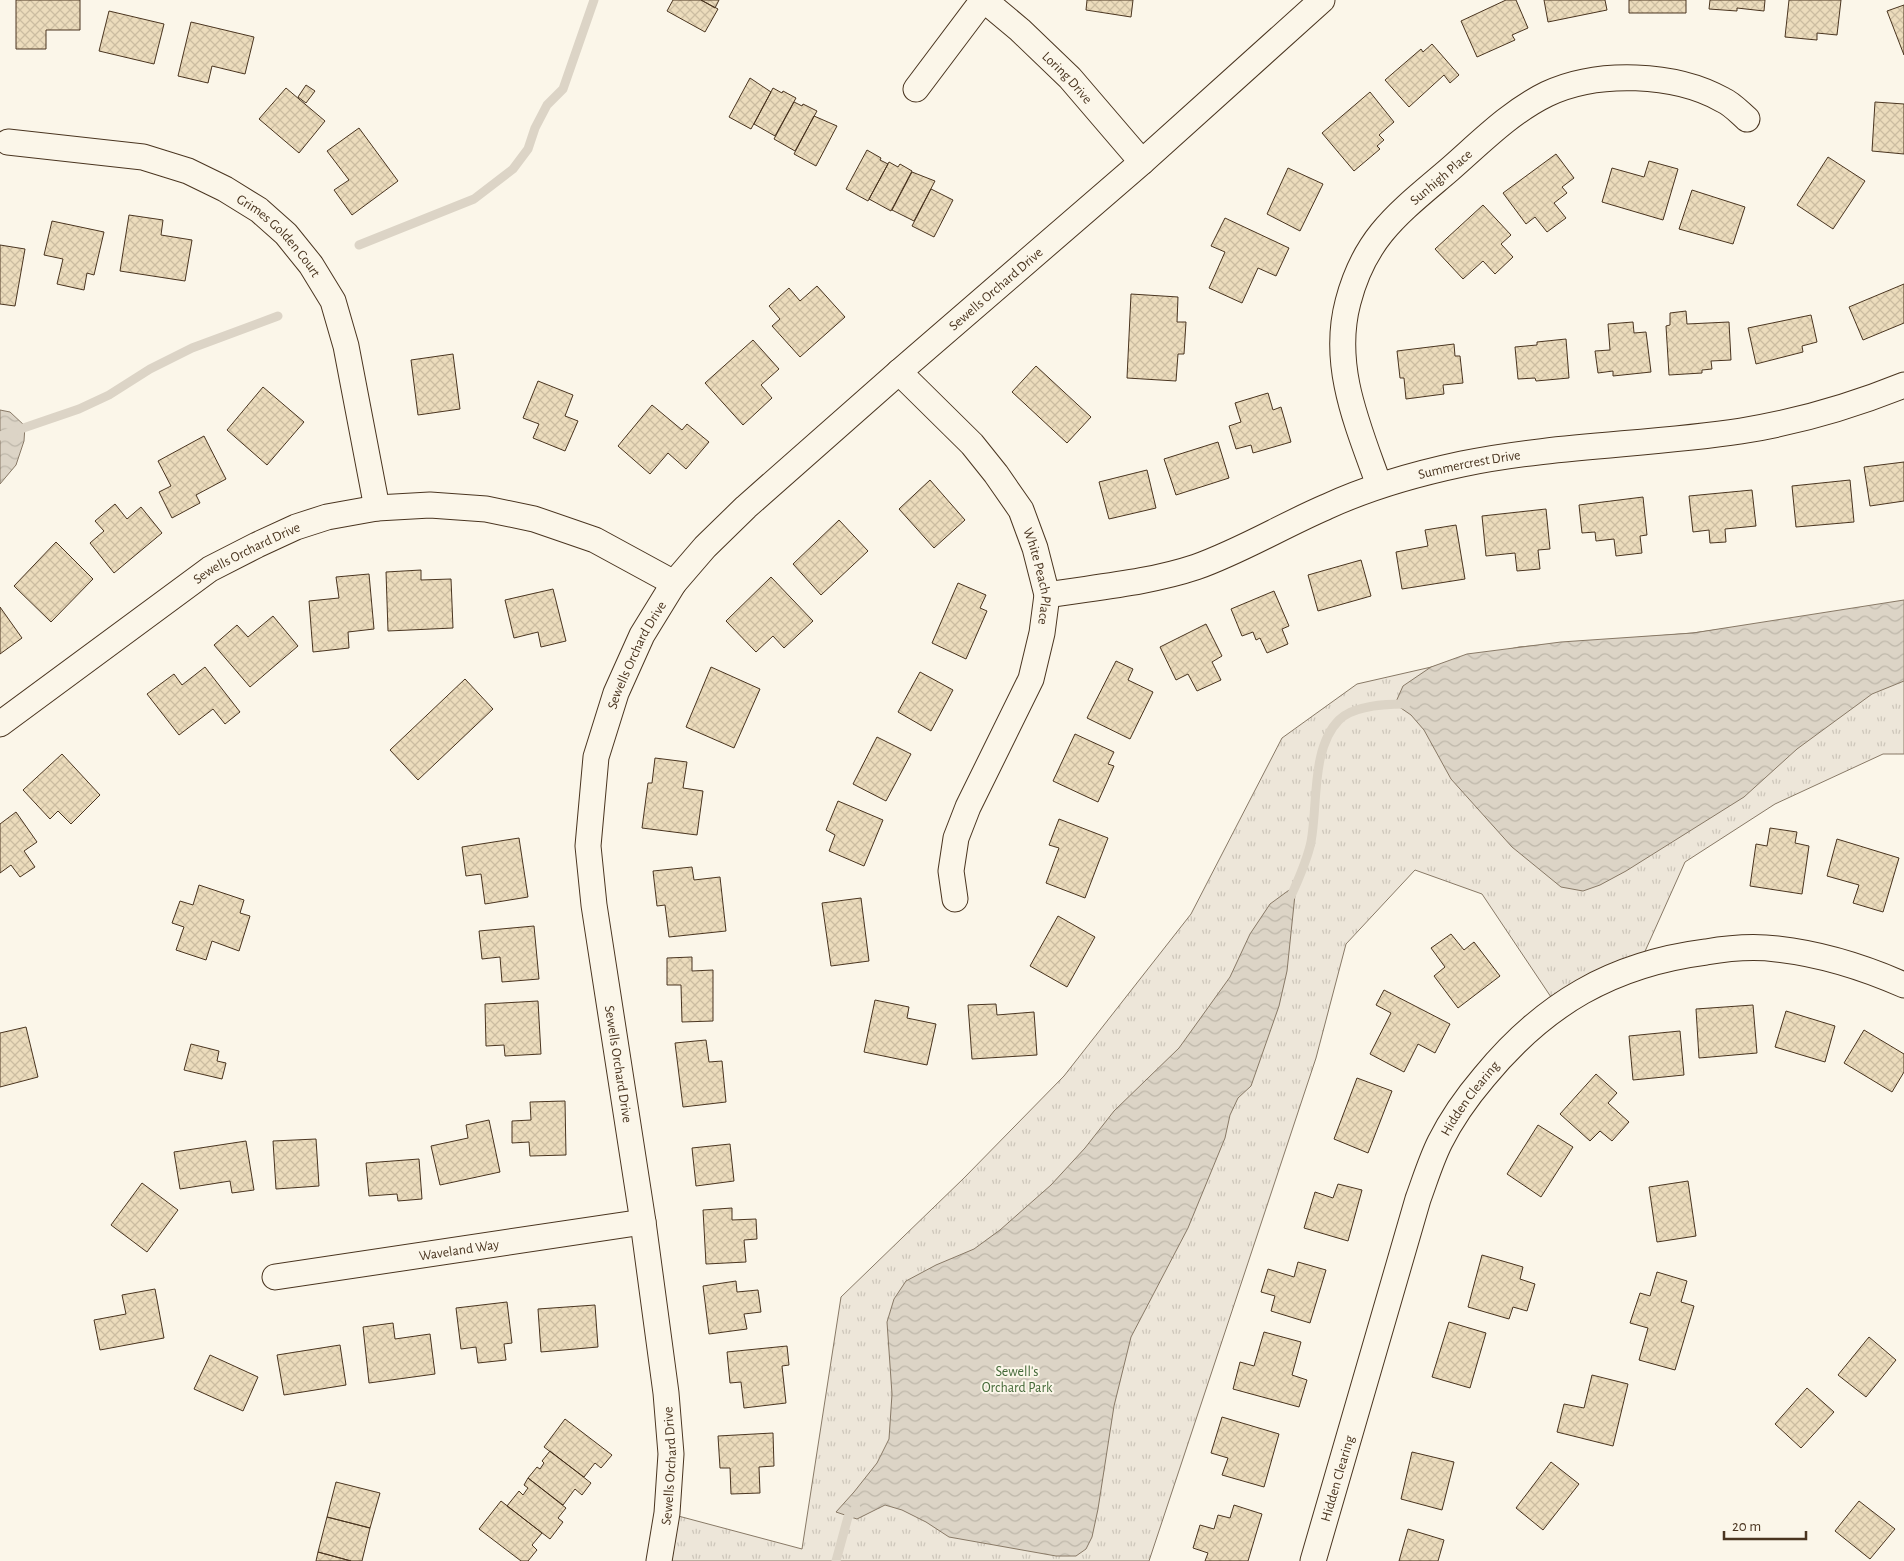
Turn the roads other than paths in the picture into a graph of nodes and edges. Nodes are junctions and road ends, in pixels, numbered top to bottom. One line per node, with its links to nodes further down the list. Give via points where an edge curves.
1 (984, 0): 3 (street, Loring Drive); 6 (street, Loring Drive, via 1070,78)
2 (1322, 0): 6 (street, Sewells Orchard Drive)
3 (916, 89)
4 (1747, 119): 9 (street, Sunhigh Place, via 1724,100 1683,83 1619,78 1587,81 1548,94 1512,115 1397,215 1371,245 1358,270 1343,334 1350,406)
5 (8, 142): 10 (street, Grimes Golden Court, via 143,157 188,171 259,210 286,234 311,265 332,301 346,346)
6 (1142, 162): 7 (street, Sewells Orchard Drive)
7 (899, 372): 11 (street, Sewells Orchard Drive, via 746,507); 12 (street, White Peach Place, via 972,444 1021,510)
8 (1904, 385): 9 (street, Summercrest Drive, via 1860,403 1741,431 1524,454 1462,464)
9 (1379, 485): 12 (street, Summercrest Drive, via 1195,567 1151,579)
10 (377, 508): 11 (street, Sewells Orchard Drive, via 430,505 486,509 534,519 595,540); 13 (street, Sewells Orchard Drive, via 327,517 296,528 210,569)
11 (674, 583): 16 (street, Sewells Orchard Drive, via 642,635 616,692 596,757 588,846 594,905)
12 (1047, 594): 14 (street, White Peach Place, via 1031,679 956,838 951,871)
13 (0, 724)
14 (954, 899)
15 (1904, 985): 19 (street, Hidden Clearing, via 1869,969 1776,948 1680,955 1600,981 1558,1006 1522,1036 1462,1103 1439,1143 1418,1199)
16 (643, 1222): 17 (street, Waveland Way); 18 (street, Sewells Orchard Drive, via 666,1393 670,1454 667,1514)
17 (275, 1277)
18 (659, 1561)
19 (1313, 1561)

